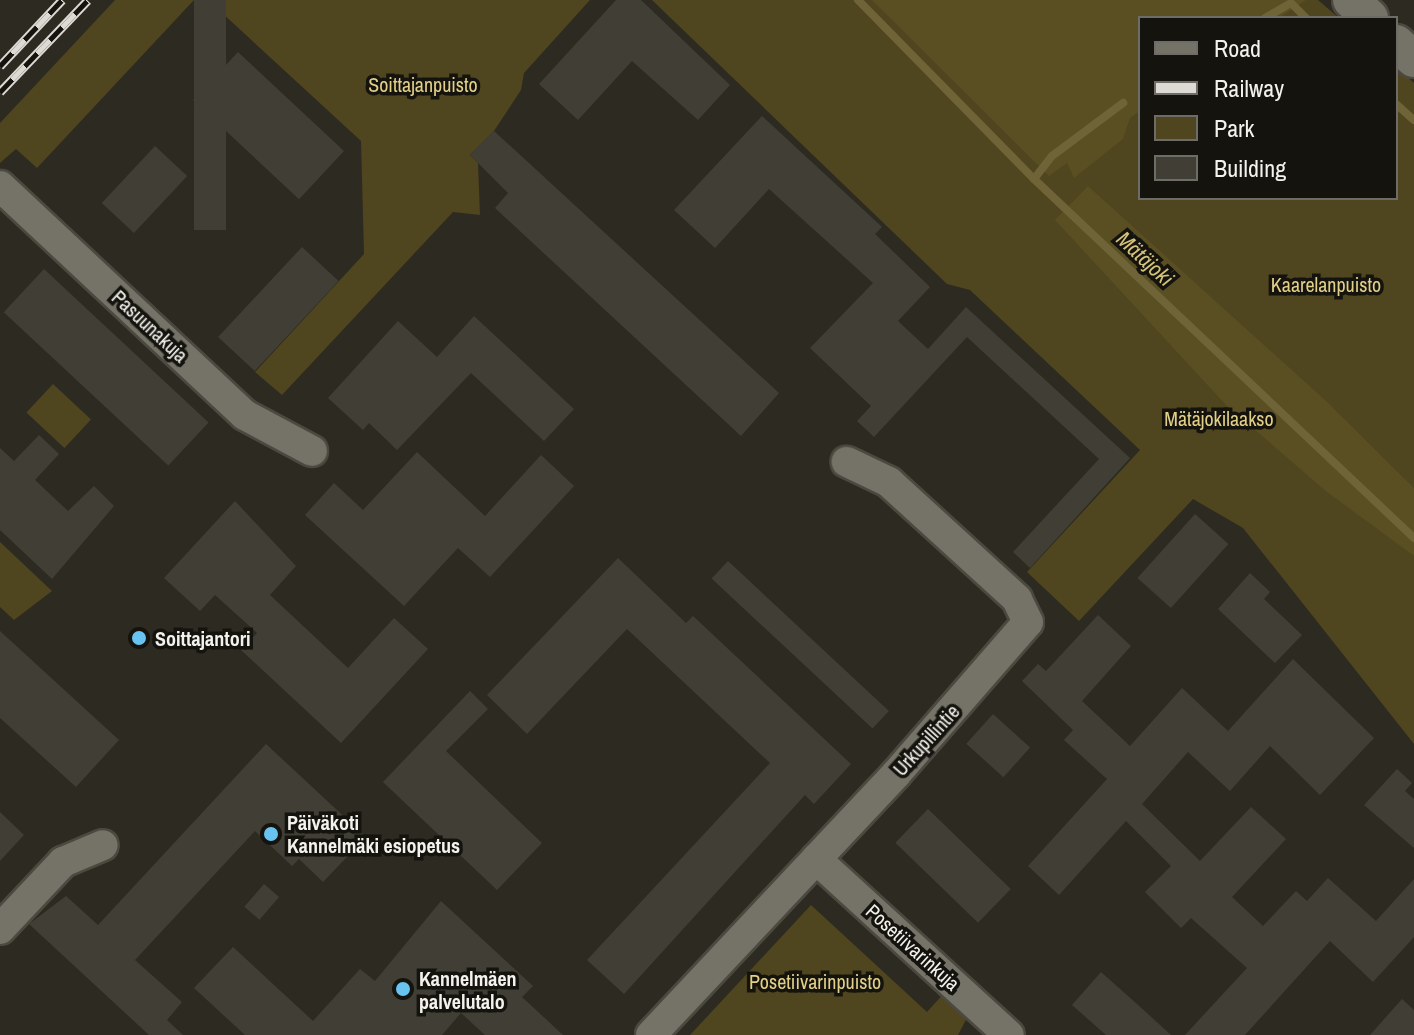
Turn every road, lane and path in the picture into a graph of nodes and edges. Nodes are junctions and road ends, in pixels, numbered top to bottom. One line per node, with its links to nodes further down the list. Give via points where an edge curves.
1 (1351, 0): 2 (street)
2 (1368, 16)
3 (1398, 45): 4 (street)
4 (1414, 59)
5 (0, 186): 6 (street, Pasuunakuja, via 245,415)
6 (312, 451)
7 (847, 462): 9 (street, Urkupillintie, via 889,482 1017,599 1028,622 1017,641)
8 (103, 845): 10 (street, via 63,862)
9 (816, 859): 11 (street, Urkupillintie); 12 (street, Posetiivarinkuja)
10 (0, 929)
11 (651, 1035)
12 (1009, 1035)

